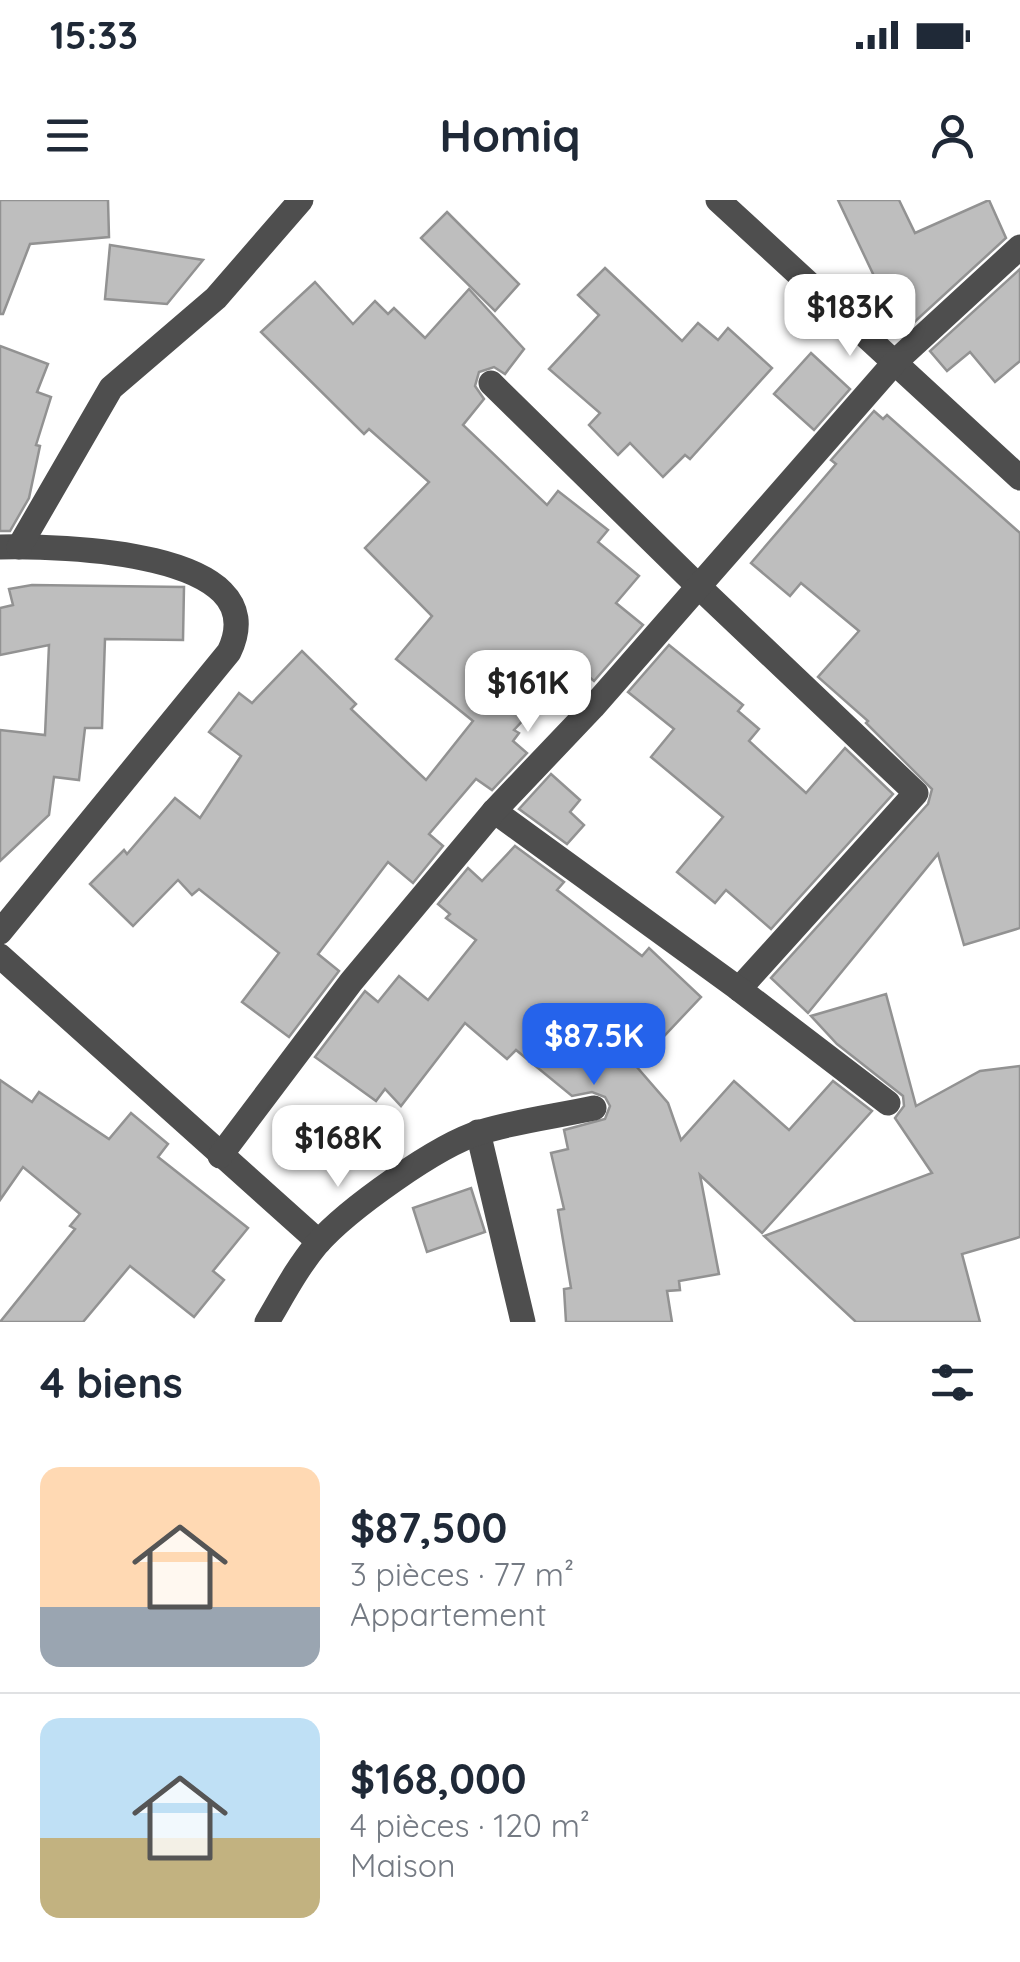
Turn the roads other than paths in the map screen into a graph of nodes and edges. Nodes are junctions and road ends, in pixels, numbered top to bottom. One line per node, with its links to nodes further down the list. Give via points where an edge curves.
1 (301, 200): 7 (street, via 216,298 110,388)
2 (718, 200): 4 (street)
3 (1020, 248): 4 (street)
4 (894, 362): 6 (street); 8 (street)
5 (491, 383): 8 (street)
6 (1020, 478)
7 (10, 547): 10 (street, via 182,566 230,600 238,635)
8 (699, 588): 9 (street); 12 (street, via 916,793)
9 (494, 812): 12 (street); 16 (street, via 351,982)
10 (0, 932)
11 (0, 956): 16 (street)
12 (739, 988): 13 (street)
13 (888, 1103)
14 (594, 1108): 15 (street)
15 (478, 1132): 17 (street, via 370,1198); 19 (street)
16 (220, 1156): 17 (street)
17 (319, 1242): 18 (street)
18 (268, 1322)
19 (523, 1322)

